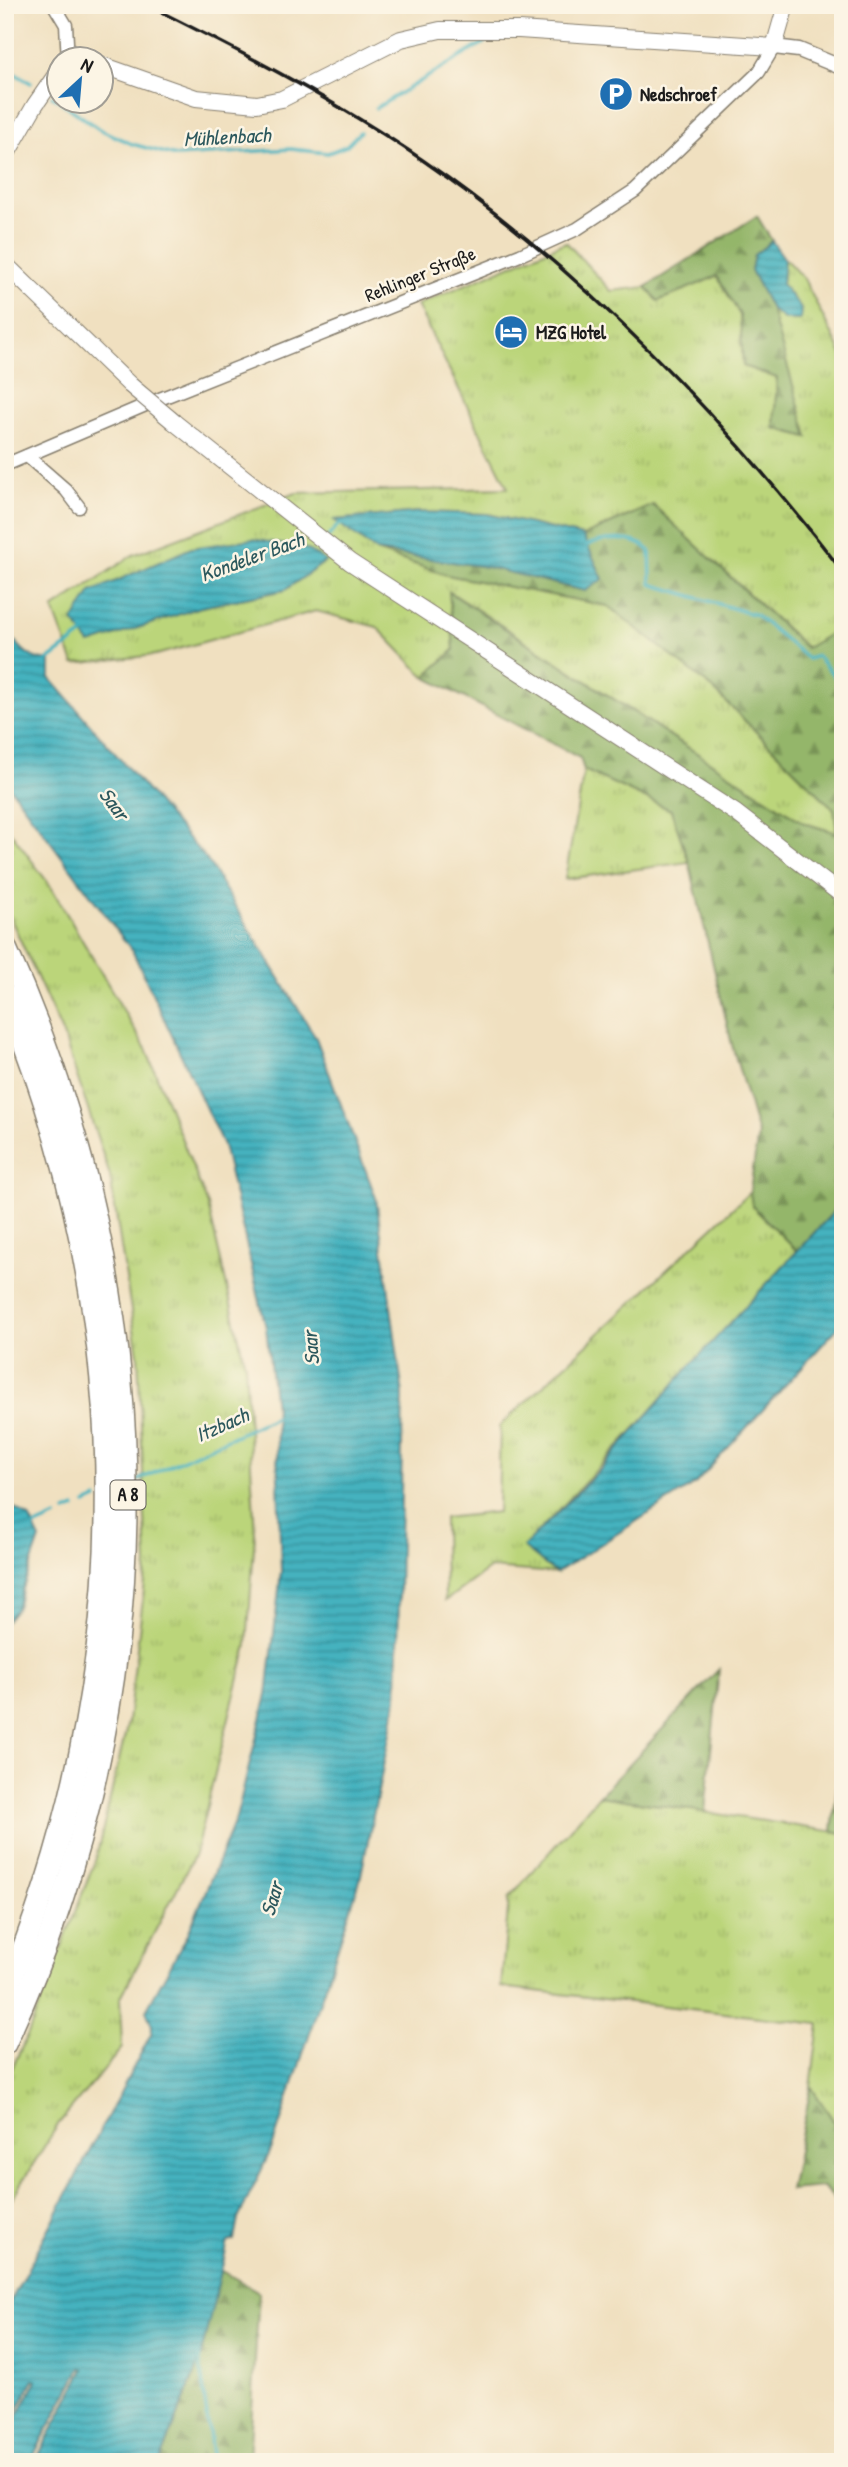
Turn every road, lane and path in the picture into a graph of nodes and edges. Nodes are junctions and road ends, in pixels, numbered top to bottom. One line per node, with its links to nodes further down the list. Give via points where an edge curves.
1 (54, 5): 3 (street, via 66,25)
2 (786, 5): 4 (main road)
3 (67, 46)
4 (774, 47): 5 (street, via 799,50); 6 (main road, via 519,30 440,30 401,38 282,99 257,104 195,97); 10 (street, Rehlinger Straße, via 760,72 635,191 578,229)
5 (843, 68)
6 (116, 70)
7 (46, 91): 8 (main road)
8 (5, 157)
9 (5, 264): 13 (main road, bridge, via 130,385 350,562 736,813)
10 (27, 456): 11 (street, Rehlinger Straße); 12 (street, via 66,490)
11 (5, 465)
12 (79, 508)
13 (843, 896)
14 (5, 946): 17 (highway, A 8, via 65,1098 102,1239 122,1372 128,1491 120,1634 98,1770 57,1915)
15 (5, 995): 16 (highway, A 8, via 46,1104 82,1243 102,1374 108,1491 100,1632 78,1765 38,1909)
16 (5, 1994)
17 (5, 2044)

